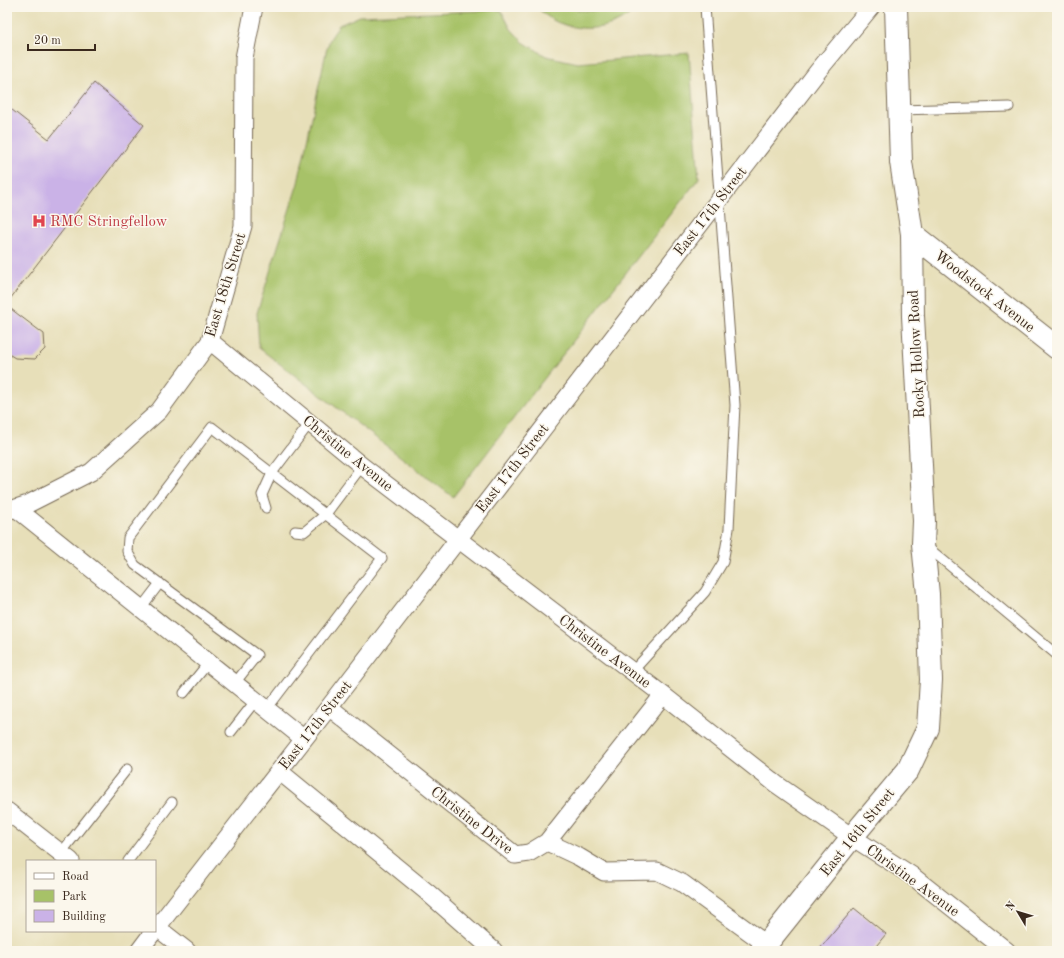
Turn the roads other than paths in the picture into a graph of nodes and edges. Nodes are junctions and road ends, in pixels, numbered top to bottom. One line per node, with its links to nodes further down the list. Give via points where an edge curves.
1 (254, 7): 9 (street, East 18th Street, via 244,58 243,226)
2 (705, 7): 7 (lane)
3 (871, 7): 7 (street, East 17th Street)
4 (896, 7): 6 (street, Rocky Hollow Road)
5 (1009, 107): 6 (lane)
6 (899, 110): 8 (street, Rocky Hollow Road, via 901,162)
7 (720, 198): 18 (street, East 17th Street); 24 (lane, via 734,405 729,529 723,562 705,592)
8 (912, 234): 10 (street, Woodstock Avenue); 19 (street, Rocky Hollow Road)
9 (210, 341): 11 (street, Christine Avenue); 15 (street, East 18th Street, via 159,411 91,472)
10 (1057, 348)
11 (310, 423): 12 (street, Christine Avenue); 13 (lane)
12 (362, 466): 16 (lane); 18 (street, Christine Avenue)
13 (272, 473): 14 (lane, via 262,495); 16 (lane); 20 (lane, via 212,427 128,538 127,552 135,565)
14 (266, 508)
15 (12, 510): 21 (street)
16 (326, 514): 17 (lane, via 304,532); 29 (lane, via 382,558)
17 (295, 531)
18 (458, 538): 24 (street, Christine Avenue); 30 (street, East 17th Street)
19 (923, 544): 22 (lane); 28 (street, Rocky Hollow Road, via 928,594)
20 (160, 583): 21 (lane); 25 (lane, via 257,655)
21 (141, 608): 23 (street)
22 (1057, 655)
23 (209, 662): 25 (street); 26 (lane)
24 (632, 672): 27 (street, Christine Avenue)
25 (235, 683): 29 (street)
26 (184, 693)
27 (663, 695): 37 (street, Christine Avenue, via 776,784); 38 (street, Christine Drive)
28 (930, 701): 37 (street, East 16th Street, via 928,728 908,770)
29 (262, 705): 31 (lane); 32 (street)
30 (329, 707): 32 (street, East 17th Street); 38 (street, Christine Drive, via 515,855 529,853)
31 (231, 732)
32 (304, 739): 34 (street, East 17th Street)
33 (127, 769): 39 (lane)
34 (279, 771): 41 (street, East 17th Street); 47 (street, via 427,892)
35 (172, 802): 40 (lane)
36 (7, 811): 39 (street)
37 (852, 837): 44 (street, East 16th Street); 48 (street, Christine Avenue, via 911,876)
38 (547, 842): 44 (street, via 604,872 657,871 682,883)
39 (66, 857)
40 (129, 860)
41 (156, 928)
42 (156, 930): 46 (street)
43 (153, 932): 45 (street, East 17th Street)
44 (764, 948)
45 (139, 951)
46 (187, 951)
47 (494, 951)
48 (1007, 951)

